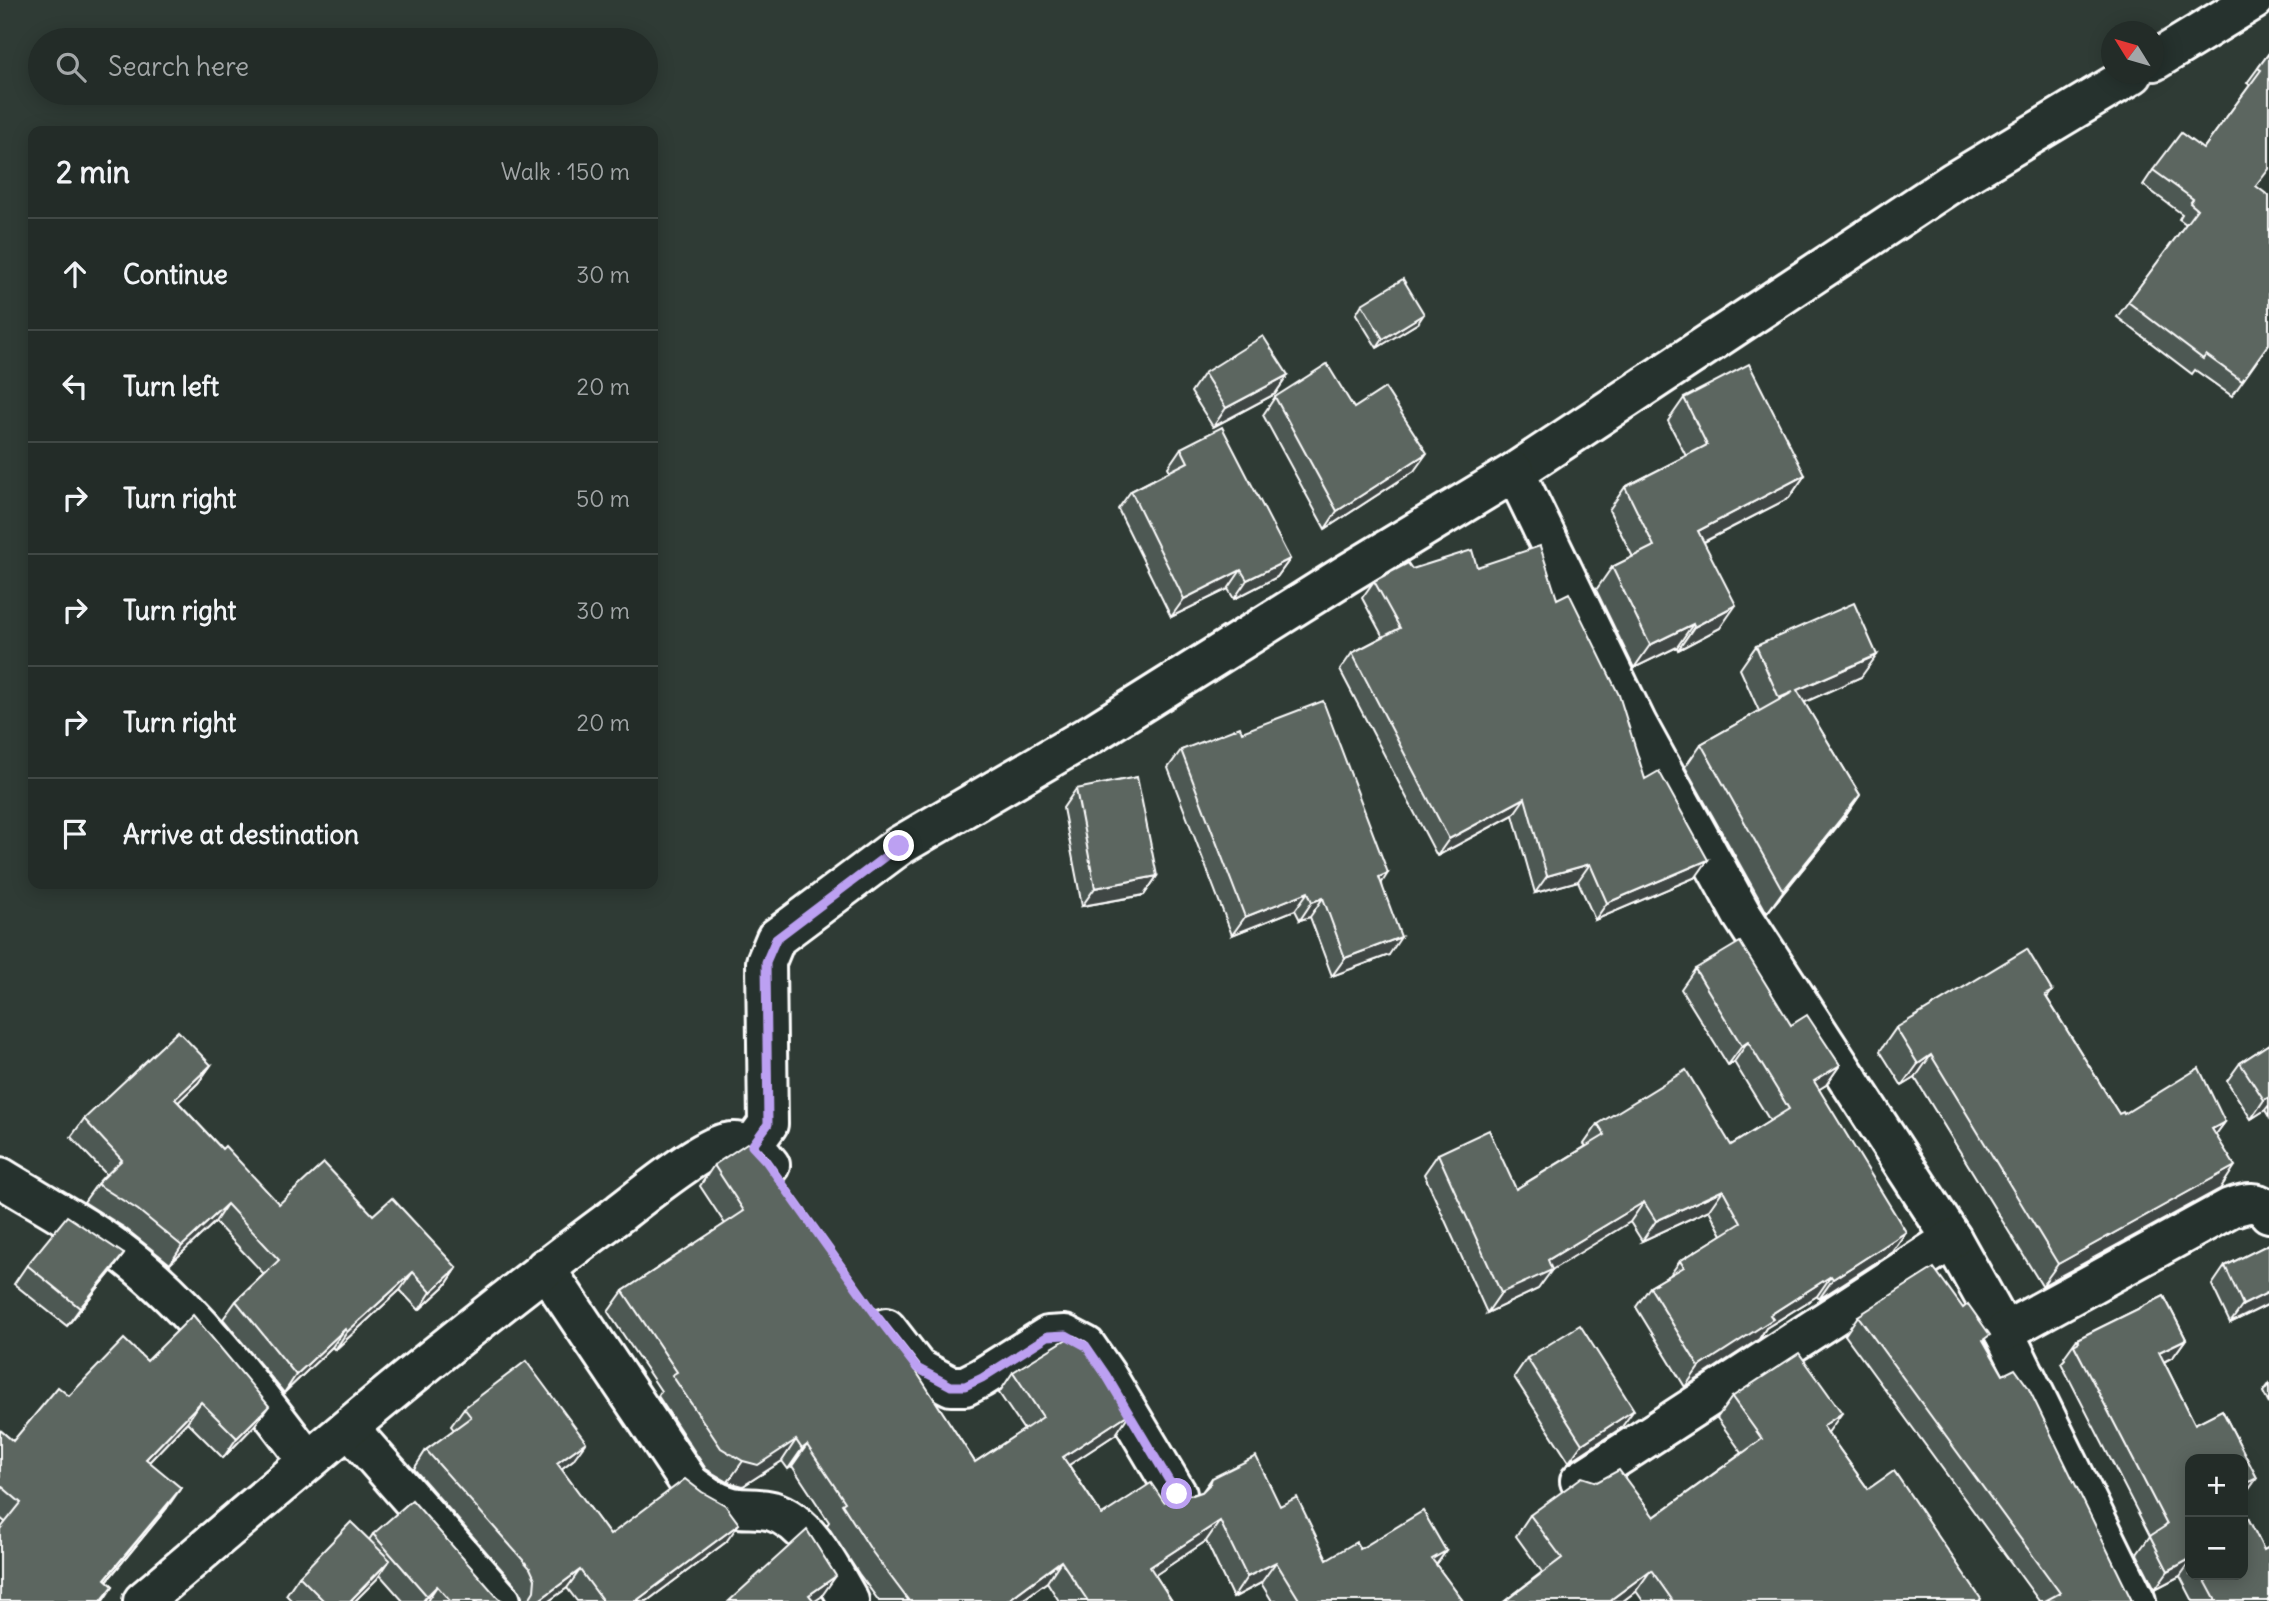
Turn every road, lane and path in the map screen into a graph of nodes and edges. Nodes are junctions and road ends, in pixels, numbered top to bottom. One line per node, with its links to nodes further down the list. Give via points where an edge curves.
1 (2254, 0): 2 (street)
2 (2164, 55)
3 (2116, 84): 4 (street, via 1953,183)
4 (1515, 472): 5 (street, via 1095,732 899,846 776,939 766,962 768,1124); 9 (street, via 1637,724 1742,915)
5 (752, 1146): 7 (street); 10 (street, via 724,1143 705,1152)
6 (0, 1177): 14 (street, via 127,1257 218,1346)
7 (790, 1194)
8 (2269, 1213): 12 (street, via 2254,1202 2230,1208)
9 (1952, 1239): 12 (street); 15 (street)
10 (545, 1268): 13 (street); 19 (street, via 690,1483 709,1498 736,1508 774,1512 789,1520 808,1537)
11 (868, 1304): 16 (street, via 917,1368 951,1386 982,1378 1048,1336 1066,1335 1086,1346)
12 (2004, 1332): 20 (street)
13 (349, 1428): 14 (street); 18 (street)
14 (308, 1461): 17 (street)
15 (1580, 1481)
16 (1177, 1494)
17 (143, 1601)
18 (501, 1601)
19 (849, 1601)
20 (2136, 1601)

